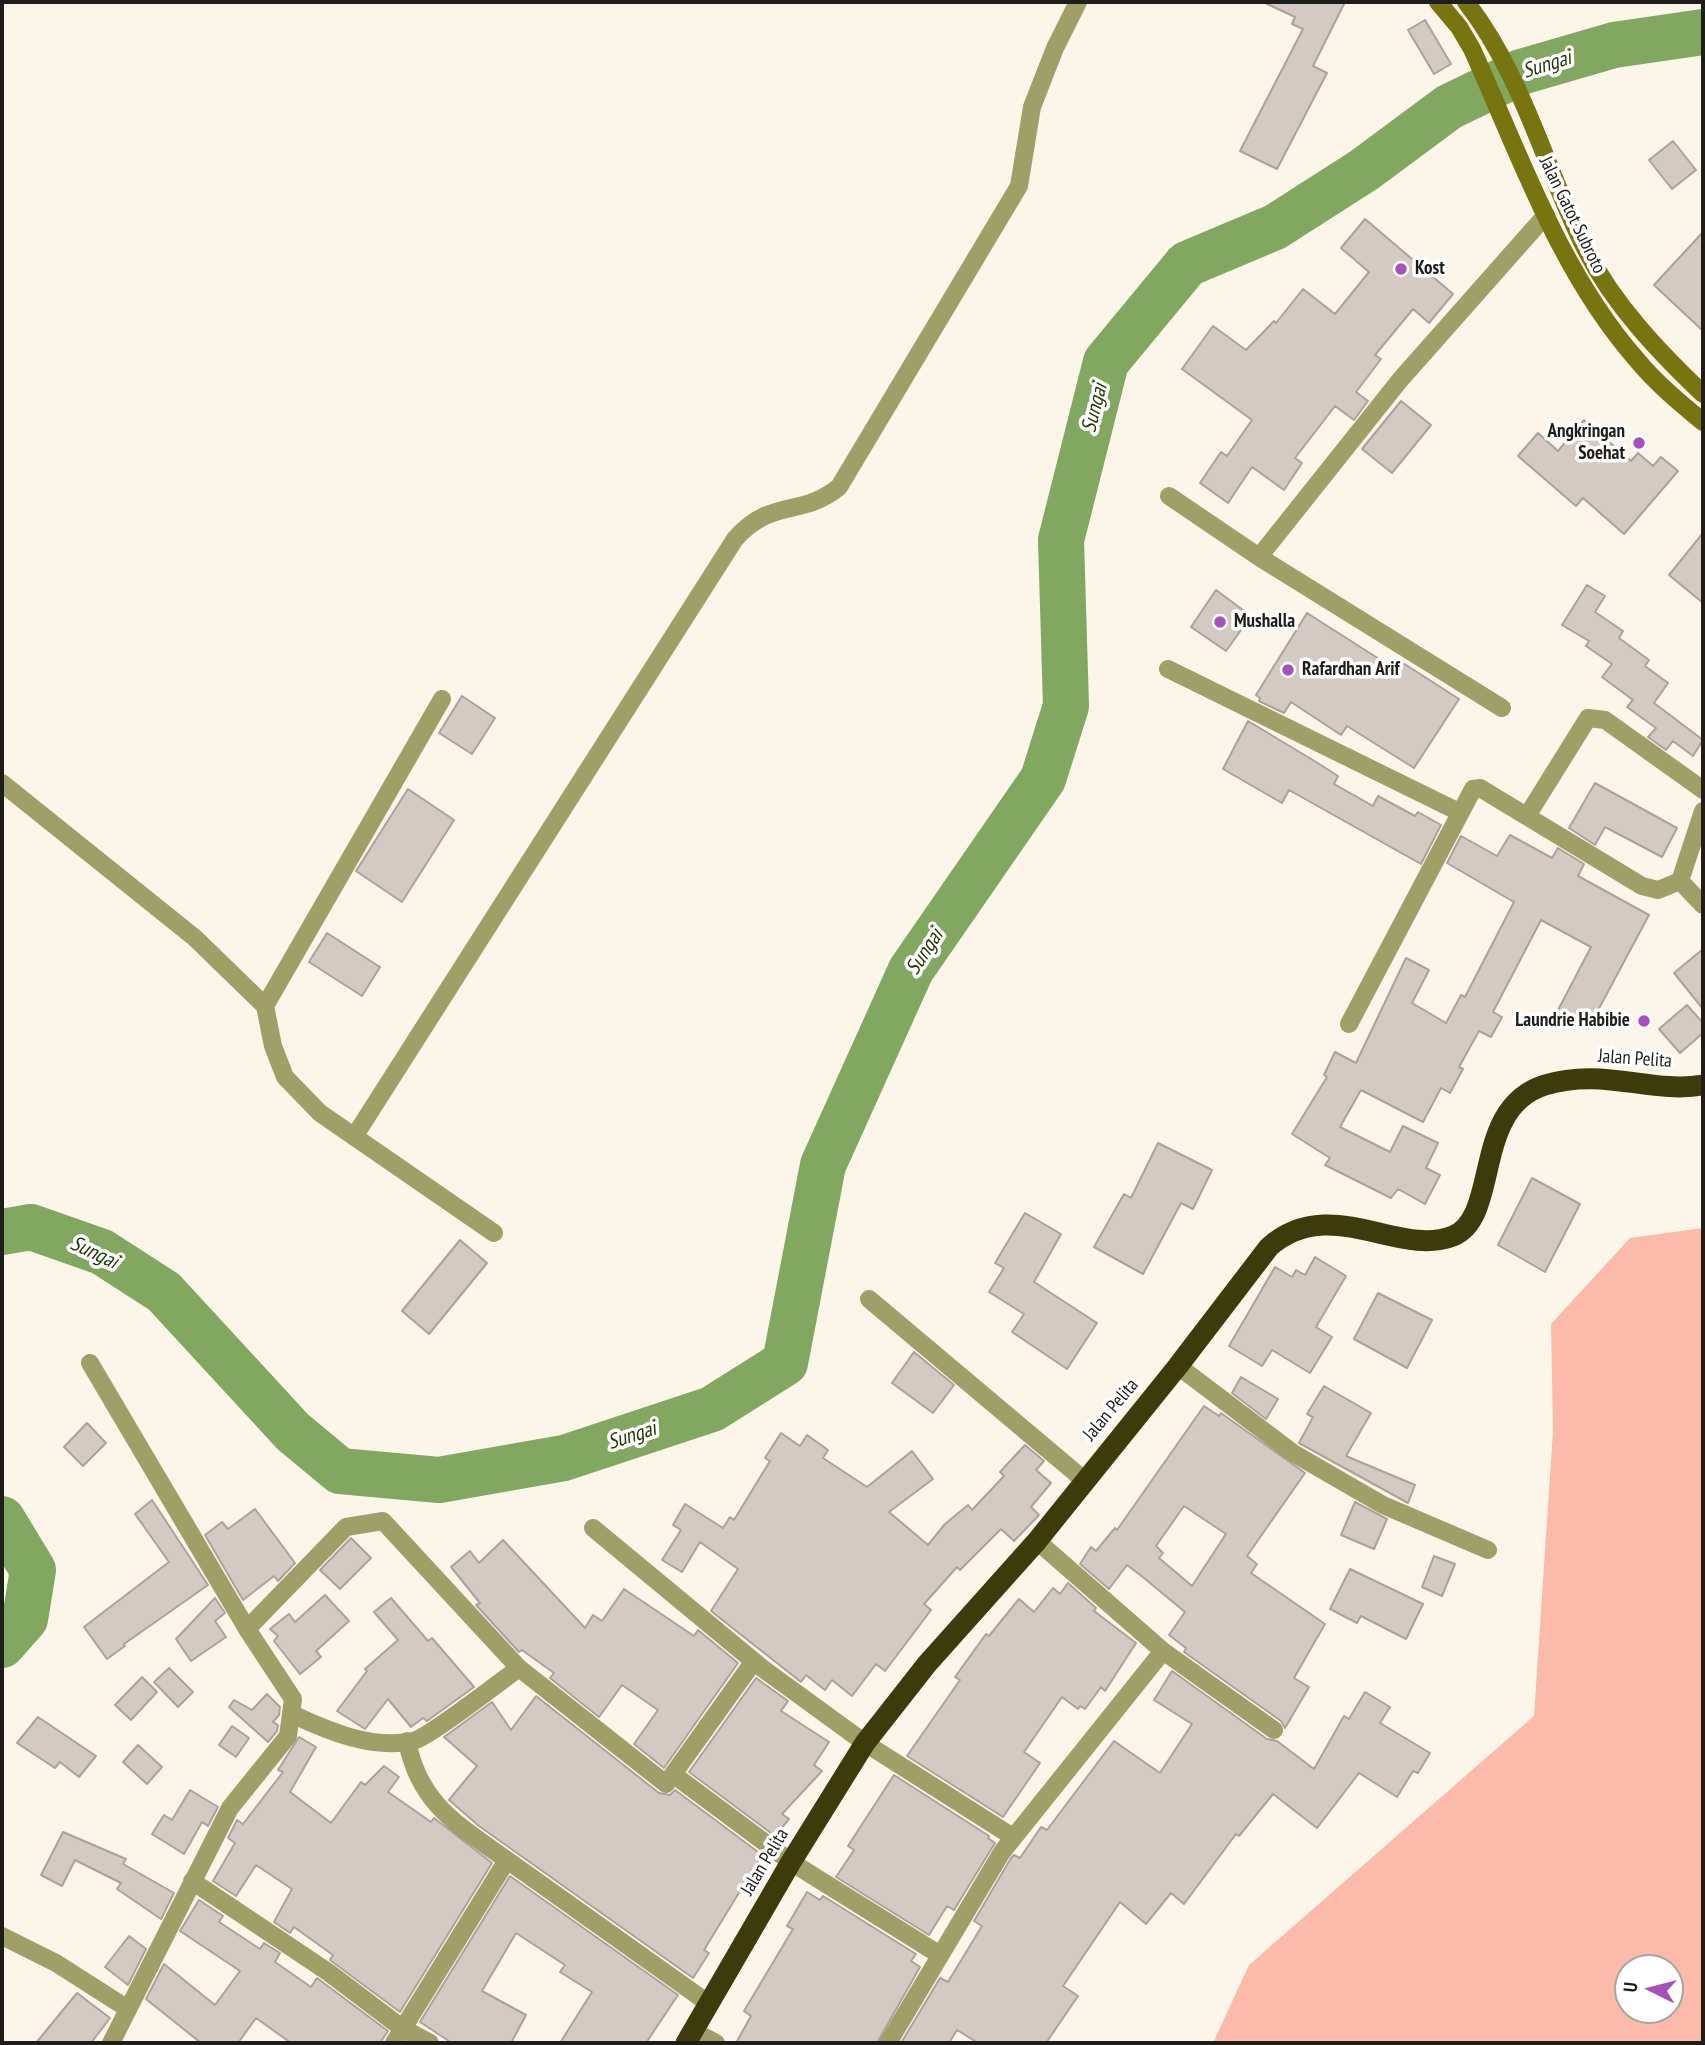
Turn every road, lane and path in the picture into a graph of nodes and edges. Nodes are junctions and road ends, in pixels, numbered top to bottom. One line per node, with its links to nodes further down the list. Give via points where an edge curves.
1 (1078, 2): 22 (street, via 1032,107 1019,186 839,487 824,499 765,513 735,539)
2 (1438, 2): 4 (street, Jalan Gatot Subroto, via 1472,49)
3 (1466, 2): 5 (street, Jalan Gatot Subroto, via 1487,29 1538,134 1587,252 1638,326)
4 (1546, 215): 6 (street, Jalan Gatot Subroto, via 1606,321 1637,361); 8 (street, via 1400,380)
5 (1703, 394)
6 (1703, 422)
7 (1169, 496): 8 (street)
8 (1259, 557): 11 (street)
9 (1168, 669): 15 (street)
10 (442, 699): 19 (street)
11 (1502, 708)
12 (2, 783): 19 (street, via 195,938)
13 (1703, 790): 16 (street, via 1605,720 1588,718)
14 (1703, 811): 17 (street)
15 (1459, 812): 16 (street, via 1473,789 1480,788); 20 (street)
16 (1527, 816): 17 (street, via 1642,886 1658,890)
17 (1680, 881): 18 (street)
18 (1703, 905)
19 (265, 1006): 22 (street, via 285,1077 320,1113)
20 (1349, 1024)
21 (1703, 1085): 26 (highway, Jalan Pelita, via 1604,1077 1569,1079 1522,1095 1499,1128 1483,1187 1465,1227 1453,1236 1432,1239 1326,1224 1287,1234 1269,1247)
22 (354, 1137): 23 (street)
23 (494, 1233)
24 (869, 1298): 27 (street)
25 (90, 1363): 31 (street)
26 (1178, 1366): 27 (highway, Jalan Pelita); 30 (street, via 1293,1453 1383,1505)
27 (1084, 1480): 29 (highway, Jalan Pelita)
28 (593, 1528): 33 (street)
29 (1037, 1541): 32 (street); 38 (highway, Jalan Pelita, via 927,1664)
30 (1488, 1550)
31 (247, 1629): 34 (street, via 346,1527 383,1521); 35 (street, via 293,1699)
32 (1163, 1651): 36 (street); 40 (street)
33 (754, 1661): 38 (street); 39 (street)
34 (519, 1668): 37 (street, via 414,1741); 39 (street, via 666,1784)
35 (294, 1715): 37 (street, via 358,1738 382,1743); 43 (street, via 288,1736 230,1808)
36 (1274, 1730)
37 (407, 1741): 41 (street, via 412,1768 444,1816)
38 (865, 1743): 40 (street); 42 (highway, Jalan Pelita)
39 (674, 1775): 42 (street)
40 (1013, 1837): 45 (street)
41 (507, 1860): 46 (street); 48 (street)
42 (792, 1862): 45 (street); 46 (highway, Jalan Pelita)
43 (191, 1881): 47 (street); 48 (street, via 328,1972)
44 (2, 1936): 47 (street, via 56,1963)
45 (940, 1955): 53 (street)
46 (708, 2003): 49 (highway, Jalan Pelita)
47 (128, 2009): 50 (street)
48 (398, 2036): 51 (street)
49 (690, 2037): 52 (street)
50 (111, 2043)
51 (430, 2043)
52 (716, 2043)
53 (887, 2043)

